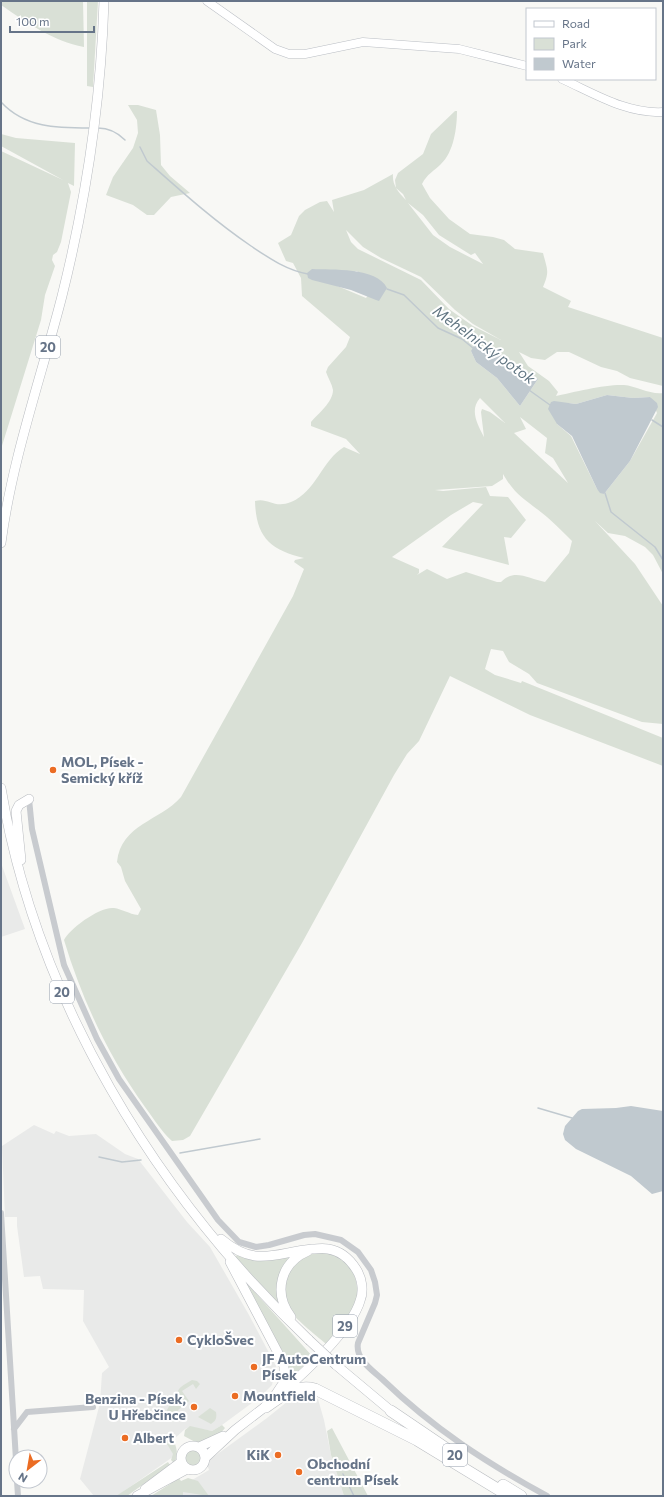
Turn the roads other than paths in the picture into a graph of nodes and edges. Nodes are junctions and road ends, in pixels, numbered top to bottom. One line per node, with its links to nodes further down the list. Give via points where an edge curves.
1 (104, 1): 6 (main road, 20, via 98,98 71,260 20,447)
2 (207, 1): 3 (street, via 275,49 289,54 305,54 363,42 459,49)
3 (526, 66)
4 (564, 80): 5 (street, via 627,108 647,113)
5 (663, 112)
6 (1, 543)
7 (1, 788): 9 (main road, 20)
8 (29, 799): 9 (main road, via 16,810); 28 (street, via 32,829 64,965 76,994 119,1079 218,1220 239,1242 248,1246 269,1245 316,1234 341,1240 358,1252 371,1270 377,1295 358,1343 361,1358 397,1394 455,1442)
9 (23, 881): 10 (main road, 20, via 51,966 84,1040 145,1144)
10 (191, 1208): 12 (main road, 20); 13 (main road, via 221,1239 244,1255 261,1257)
11 (1, 1213): 18 (street)
12 (219, 1244): 14 (main road, 20); 16 (main road, via 284,1366 284,1382)
13 (313, 1249): 14 (main road, via 294,1260 284,1273 282,1283 283,1303); 16 (main road, 29, via 336,1251 349,1259 362,1282 360,1302 350,1320 329,1346 299,1378)
14 (309, 1340): 17 (main road, 20, bridge)
15 (93, 1407): 18 (street, via 27,1412)
16 (266, 1407): 19 (main road, 29); 23 (highway, via 296,1388 305,1386 418,1440)
17 (391, 1411): 23 (highway, 20); 27 (highway, 20)
18 (14, 1429): 21 (street)
19 (235, 1430): 20 (main road, 29); 22 (main road, 29)
20 (199, 1447): 22 (main road); 24 (main road, via 184,1449 180,1455)
21 (15, 1449)
22 (205, 1458): 24 (main road, via 204,1465 193,1471)
23 (455, 1462): 26 (highway, 20)
24 (184, 1465): 25 (main road, via 154,1481)
25 (138, 1496)
26 (509, 1496)
27 (521, 1496)
28 (547, 1496)

